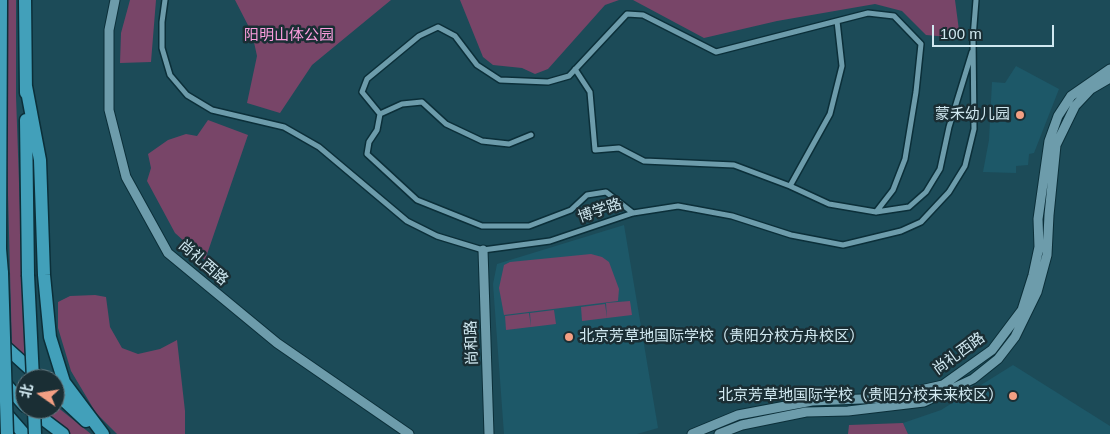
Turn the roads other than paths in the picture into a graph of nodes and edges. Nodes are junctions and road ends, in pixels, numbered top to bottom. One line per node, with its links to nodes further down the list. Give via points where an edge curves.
1 (1, 0): 17 (highway)
2 (25, 0): 11 (highway)
3 (115, 0): 36 (street, 尚礼西路, via 109,30 109,110 126,177 168,253 277,343)
4 (165, 0): 18 (street, 博学路, via 162,48 170,75 187,95 212,110 284,127 319,147 407,221 437,236)
5 (976, 0): 7 (street, 博学路)
6 (837, 21): 8 (street, via 716,52 643,15 627,14); 14 (street, via 842,66 830,114); 15 (street, via 868,13 894,16 921,44 904,159 893,190)
7 (973, 46): 15 (street, via 940,169 926,192 909,207); 16 (street, 博学路, via 974,129 965,166 949,192 921,222 901,231 843,246 791,235 732,216 678,206)
8 (575, 69): 12 (street, via 568,76 548,82 500,80 477,65 455,36 438,27 419,36 367,79 362,92); 14 (street, via 590,92 594,150 619,148 644,161 734,165)
9 (1110, 69): 38 (street, 尚礼西路, via 1070,96 1058,116 1049,141 1038,220 1039,247 1033,275 1022,310 992,350 943,385 885,398 812,401 738,415)
10 (1110, 78): 39 (street, 尚礼西路, via 1090,89 1075,106 1056,145 1047,256 1038,292 1015,337 998,359 973,379 924,402 806,412 742,425)
11 (26, 86): 21 (highway, bridge); 35 (highway, via 40,160 50,338 64,382)
12 (380, 114): 13 (street, via 402,104 422,102 446,124 482,141 509,144); 16 (street, via 367,154 417,200 482,226 530,226 571,210 587,195 606,192)
13 (531, 134)
14 (790, 186): 15 (street, via 829,204)
15 (876, 212)
16 (633, 213): 18 (street, 博学路, via 550,241)
17 (0, 248): 30 (highway, bridge)
18 (483, 250): 37 (street, 尚和路)
19 (0, 342): 20 (highway)
20 (29, 369)
21 (33, 369)
22 (0, 378): 23 (highway)
23 (15, 394)
24 (65, 401): 35 (highway)
25 (0, 407): 31 (highway)
26 (31, 419): 32 (highway, bridge)
27 (37, 419): 33 (highway)
28 (43, 419): 34 (highway)
29 (0, 426): 30 (highway)
30 (8, 434)
31 (24, 434)
32 (35, 434)
33 (49, 434)
34 (63, 434)
35 (102, 434)
36 (408, 434)
37 (490, 434)
38 (692, 434)
39 (719, 434)

